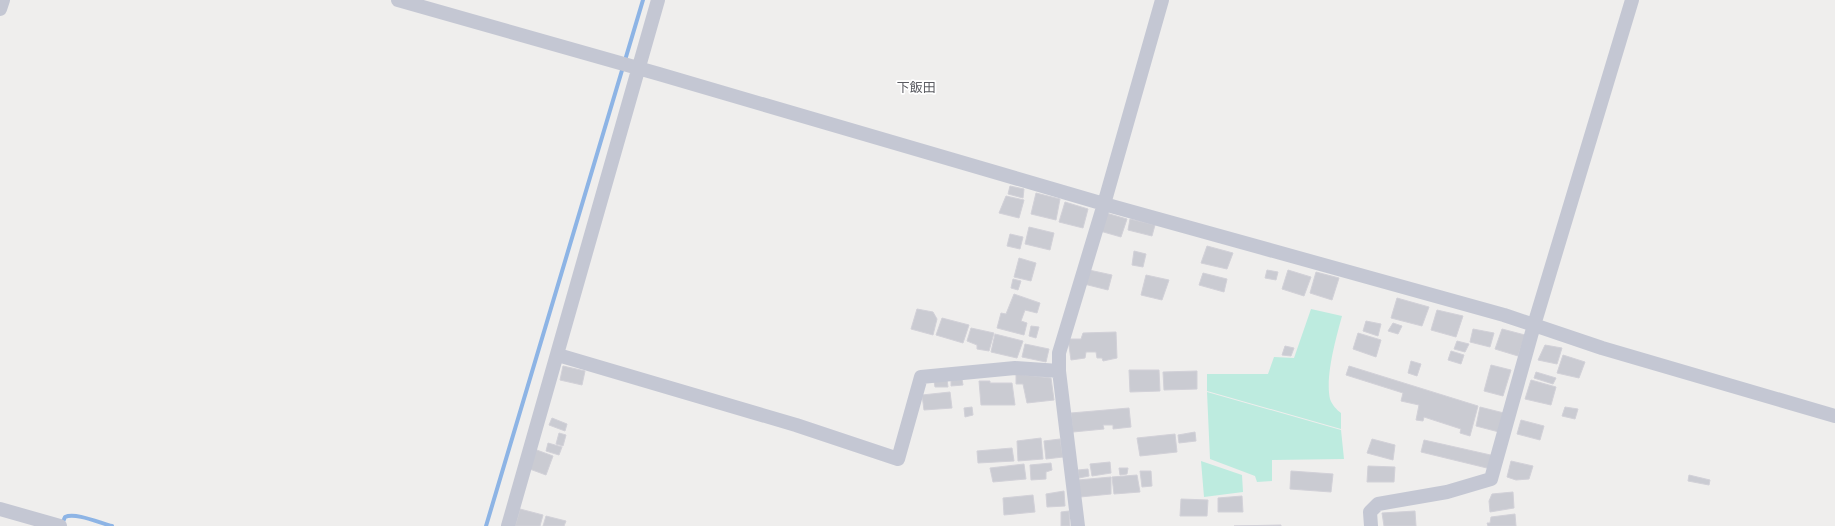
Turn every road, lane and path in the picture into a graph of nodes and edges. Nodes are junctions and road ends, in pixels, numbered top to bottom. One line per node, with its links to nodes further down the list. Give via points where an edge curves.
1 (3, 0): 6 (street)
2 (398, 0): 7 (street)
3 (658, 0): 7 (street)
4 (1162, 0): 8 (street)
5 (1632, 0): 9 (street)
6 (0, 9)
7 (636, 68): 8 (street); 10 (street)
8 (1104, 204): 9 (street); 11 (street, via 1059,353)
9 (1534, 325): 12 (street, via 1602,348); 17 (street, via 1491,479 1447,492 1378,504 1370,512)
10 (558, 355): 11 (street, via 796,425 898,459 920,377 1015,368); 15 (street)
11 (1059, 371): 16 (street)
12 (1835, 416)
13 (0, 509): 14 (street)
14 (59, 526)
15 (508, 526)
16 (1078, 526)
17 (1371, 526)

